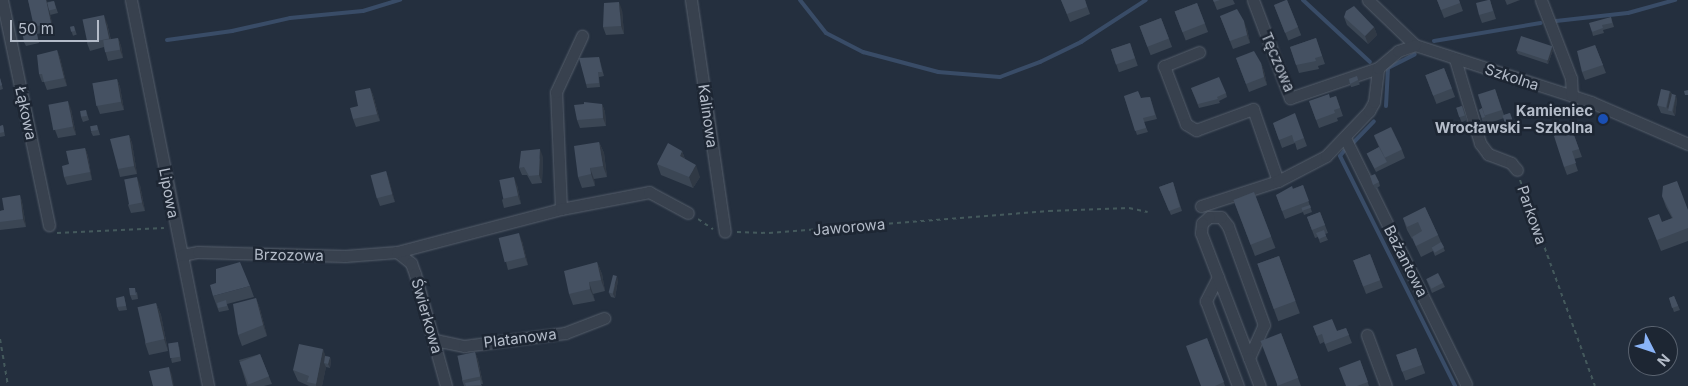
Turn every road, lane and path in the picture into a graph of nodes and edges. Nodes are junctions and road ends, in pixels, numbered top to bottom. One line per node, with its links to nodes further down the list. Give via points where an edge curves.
1 (2, 0): 21 (street, Łąkowa)
2 (131, 0): 22 (street, Lipowa)
3 (691, 0): 23 (street, Kalinowa)
4 (1253, 0): 11 (street, Tęczowa, via 1290,98)
5 (1541, 0): 12 (street, via 1571,78)
6 (1373, 2): 8 (street, Szkolna)
7 (582, 36): 18 (street, via 556,92)
8 (1415, 45): 10 (street, Szkolna); 11 (street, via 1398,50)
9 (1200, 52): 16 (street, via 1164,66 1186,124 1196,130 1253,109)
10 (1455, 59): 12 (street, Szkolna); 15 (street, Parkowa, via 1480,143 1488,154 1511,163)
11 (1378, 68): 13 (street, via 1374,102)
12 (1572, 96): 14 (street, Szkolna)
13 (1344, 138): 16 (street, via 1326,156); 32 (street, Bażantowa)
14 (1688, 144)
15 (1517, 170): 39 (path, Parkowa, via 1528,209)
16 (1278, 180): 17 (street)
17 (1201, 206)
18 (561, 209): 20 (street, via 649,192); 24 (street)
19 (1148, 212): 23 (path, Jaworowa, via 1110,208 769,233)
20 (688, 213): 23 (path, Jaworowa, via 718,232)
21 (49, 226): 22 (path, via 63,235)
22 (176, 228): 25 (street, Lipowa)
23 (725, 232)
24 (397, 252): 25 (street, Brzozowa, via 336,256); 30 (street, Świerkowa, via 413,268)
25 (182, 254): 34 (street, Lipowa)
26 (1218, 277): 31 (street); 31 (street, via 1201,233 1202,224 1209,217 1220,217 1228,226 1264,325); 36 (street, via 1206,301)
27 (604, 318): 30 (street, Platanowa, via 565,333 464,346)
28 (1367, 335): 38 (street)
29 (0, 339): 33 (path)
30 (435, 340): 35 (street, Świerkowa)
31 (1249, 358): 37 (street)
32 (1466, 384)
33 (8, 386)
34 (208, 386)
35 (446, 386)
36 (1238, 386)
37 (1260, 386)
38 (1386, 386)
39 (1595, 386)

